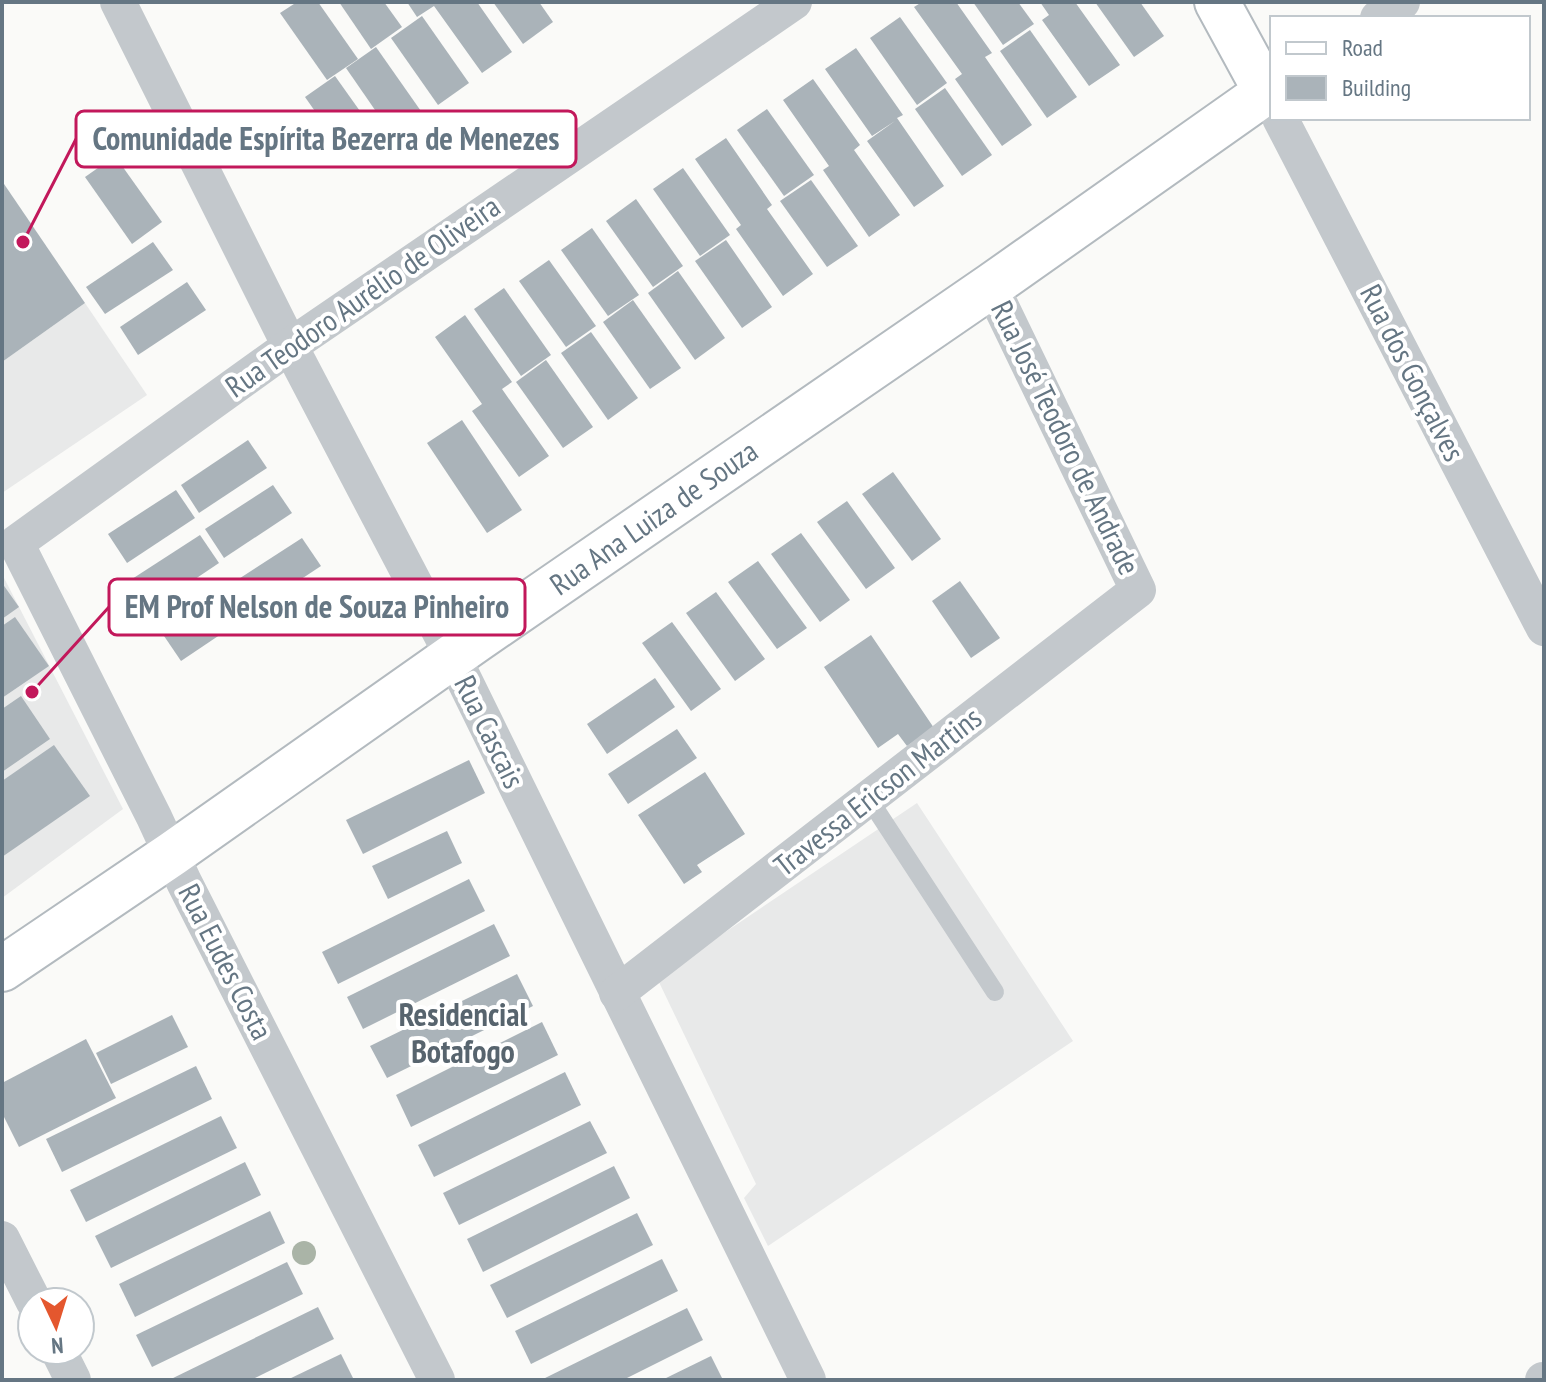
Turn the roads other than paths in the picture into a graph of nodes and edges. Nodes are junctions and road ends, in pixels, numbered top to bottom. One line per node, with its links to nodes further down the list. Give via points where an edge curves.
1 (1217, 2): 6 (street, Rua dos Gonçalves)
2 (1402, 2): 5 (street)
3 (119, 3): 10 (street, Rua Cascais)
4 (790, 3): 10 (street, Rua Teodoro Aurélio de Oliveira)
5 (1381, 16)
6 (1270, 96)
7 (1270, 101): 9 (street, Rua Ana Luiza de Souza)
8 (1282, 120): 13 (street, Rua dos Gonçalves)
9 (991, 286): 12 (street, Rua José Teodoro de Andrade); 14 (street, Rua Ana Luiza de Souza)
10 (290, 346): 11 (street, Rua Teodoro Aurélio de Oliveira); 14 (street, Rua Cascais)
11 (16, 543): 16 (street, Rua Eudes Costa)
12 (1138, 590): 15 (street, Travessa Ericson Martins)
13 (1544, 628)
14 (453, 657): 16 (street, Rua Ana Luiza de Souza); 19 (street, Rua Cascais)
15 (869, 799): 18 (lane); 19 (street, Travessa Ericson Martins)
16 (172, 854): 17 (street, Rua Ana Luiza de Souza); 22 (street, Rua Eudes Costa)
17 (2, 969)
18 (995, 992)
19 (617, 993): 23 (street, Rua Cascais)
20 (2, 1239): 21 (street)
21 (26, 1286)
22 (437, 1380)
23 (808, 1380)

